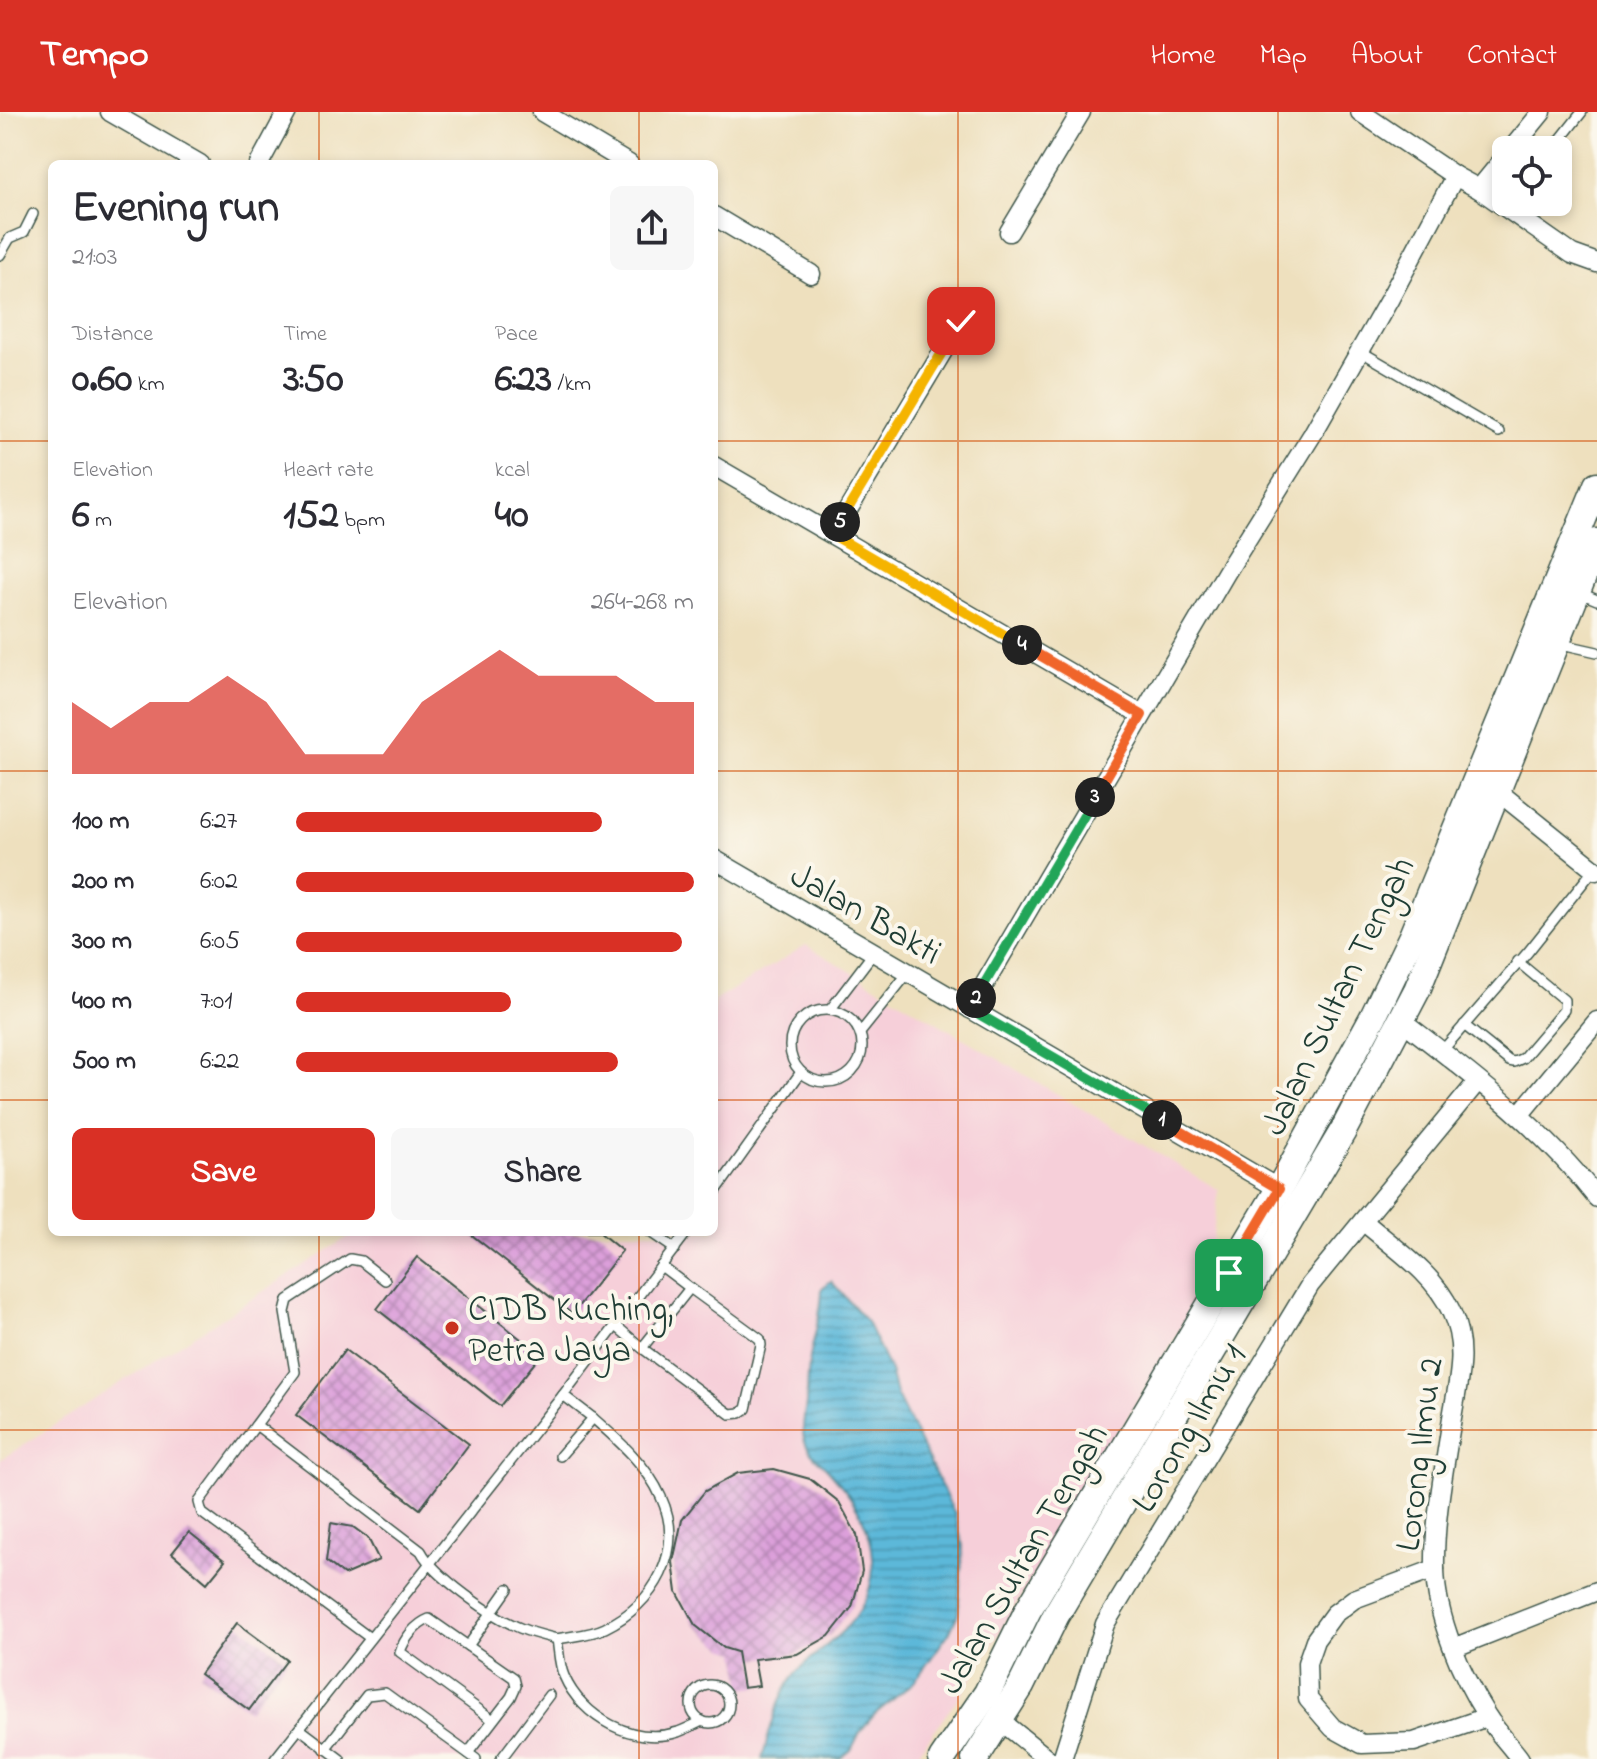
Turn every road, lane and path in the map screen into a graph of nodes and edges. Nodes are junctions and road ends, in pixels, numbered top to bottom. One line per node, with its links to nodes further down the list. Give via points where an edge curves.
1 (110, 112): 10 (street)
2 (287, 112): 11 (street)
3 (542, 112): 12 (street)
4 (1081, 112): 18 (street)
5 (1360, 112): 14 (street)
6 (1542, 112): 8 (street)
7 (1582, 112): 9 (lane)
8 (1522, 136)
9 (1563, 136)
10 (193, 160)
11 (261, 160)
12 (622, 160)
13 (1492, 173): 15 (street)
14 (1455, 176): 15 (street); 23 (street)
15 (1479, 189): 20 (street, via 1572,254)
16 (33, 214): 19 (lane, via 24,232 10,238)
17 (718, 218): 21 (street)
18 (1009, 232)
19 (0, 255)
20 (1597, 263)
21 (811, 274)
22 (961, 321): 27 (street)
23 (1360, 351): 24 (lane); 32 (street)
24 (1499, 432)
25 (718, 468): 27 (street)
26 (1597, 485): 50 (main road, Jalan Sultan Tengah, via 1412,936)
27 (833, 535): 32 (street)
28 (1597, 542): 29 (main road, Jalan Sultan Tengah)
29 (1588, 596): 30 (main road, Jalan Sultan Tengah)
30 (1556, 643): 31 (lane); 33 (main road, Jalan Sultan Tengah)
31 (1597, 652)
32 (1142, 715): 39 (street)
33 (1496, 790): 35 (street); 41 (main road, Jalan Sultan Tengah, via 1432,959)
34 (718, 861): 36 (street, Jalan Bakti)
35 (1596, 869): 37 (lane)
36 (875, 952): 38 (street, Jalan Bakti); 40 (lane)
37 (1517, 961): 43 (lane); 43 (lane, via 1564,1000 1564,1010 1514,1062)
38 (908, 973): 39 (street, Jalan Bakti); 44 (lane)
39 (970, 1009): 50 (street, Jalan Bakti)
40 (830, 1010): 44 (lane, via 843,1014); 46 (lane, via 817,1010 796,1025 790,1049)
41 (1401, 1020): 45 (street); 78 (main road, Jalan Sultan Tengah, via 1343,1131 1056,1615)
42 (1597, 1021): 48 (street)
43 (1464, 1025): 45 (lane)
44 (860, 1033): 46 (lane, via 861,1057 846,1076 823,1082)
45 (1442, 1051): 47 (street)
46 (801, 1072): 49 (lane)
47 (1477, 1082): 48 (street); 52 (street, Lorong Ilmu 1)
48 (1520, 1114): 51 (street)
49 (718, 1188)
50 (1279, 1189): 85 (main road, Jalan Sultan Tengah, via 1028,1610 987,1693)
51 (1597, 1198)
52 (1363, 1221): 66 (street, Lorong Ilmu 2, via 1434,1283 1462,1342); 88 (street, Lorong Ilmu 1, via 1310,1285 1105,1624)
53 (656, 1236): 55 (lane)
54 (684, 1236): 55 (lane)
55 (675, 1249): 56 (lane)
56 (661, 1266): 58 (lane); 59 (lane)
57 (385, 1280): 63 (lane, via 350,1259 288,1300 285,1312 295,1372)
58 (690, 1288): 60 (lane); 60 (lane, via 760,1339 746,1409 730,1414)
59 (615, 1325): 60 (lane); 61 (lane)
60 (642, 1348)
61 (563, 1395): 62 (lane); 65 (lane)
62 (593, 1418): 64 (lane); 71 (lane, via 646,1471 662,1498 670,1528 668,1548 659,1582 637,1609 603,1630)
63 (256, 1425): 65 (lane, via 421,1551); 70 (lane, via 199,1508)
64 (560, 1456)
65 (428, 1563): 69 (lane); 70 (lane)
66 (1435, 1569): 73 (street, Lorong Ilmu 2, via 1440,1610); 75 (street, via 1354,1599 1334,1614 1315,1640 1307,1663 1308,1699 1333,1728 1362,1744 1414,1742)
67 (508, 1589): 69 (lane)
68 (1597, 1591): 73 (street)
69 (492, 1614): 71 (lane); 72 (lane)
70 (370, 1638): 79 (lane)
71 (557, 1639): 77 (lane, via 563,1674 578,1701 598,1718 621,1730 655,1735 676,1733)
72 (468, 1646): 76 (lane, via 514,1678 511,1697); 76 (lane, via 429,1619 420,1622 400,1652)
73 (1453, 1648): 75 (street, Lorong Ilmu 2)
74 (549, 1695): 84 (lane)
75 (1487, 1717): 89 (street, Lorong Ilmu 2)
76 (493, 1720): 81 (lane)
77 (702, 1721): 77 (lane, via 716,1722 727,1712 727,1698 717,1687 703,1687 692,1697 692,1711)
78 (1001, 1721): 86 (main road, Jalan Sultan Tengah); 87 (street)
79 (300, 1729): 80 (lane); 82 (lane)
80 (325, 1749): 81 (lane, via 367,1695 375,1692 385,1693); 83 (lane)
81 (472, 1756)
82 (275, 1759)
83 (340, 1759)
84 (501, 1759)
85 (942, 1759)
86 (975, 1759)
87 (1048, 1759)
88 (1062, 1759)
89 (1520, 1759)

